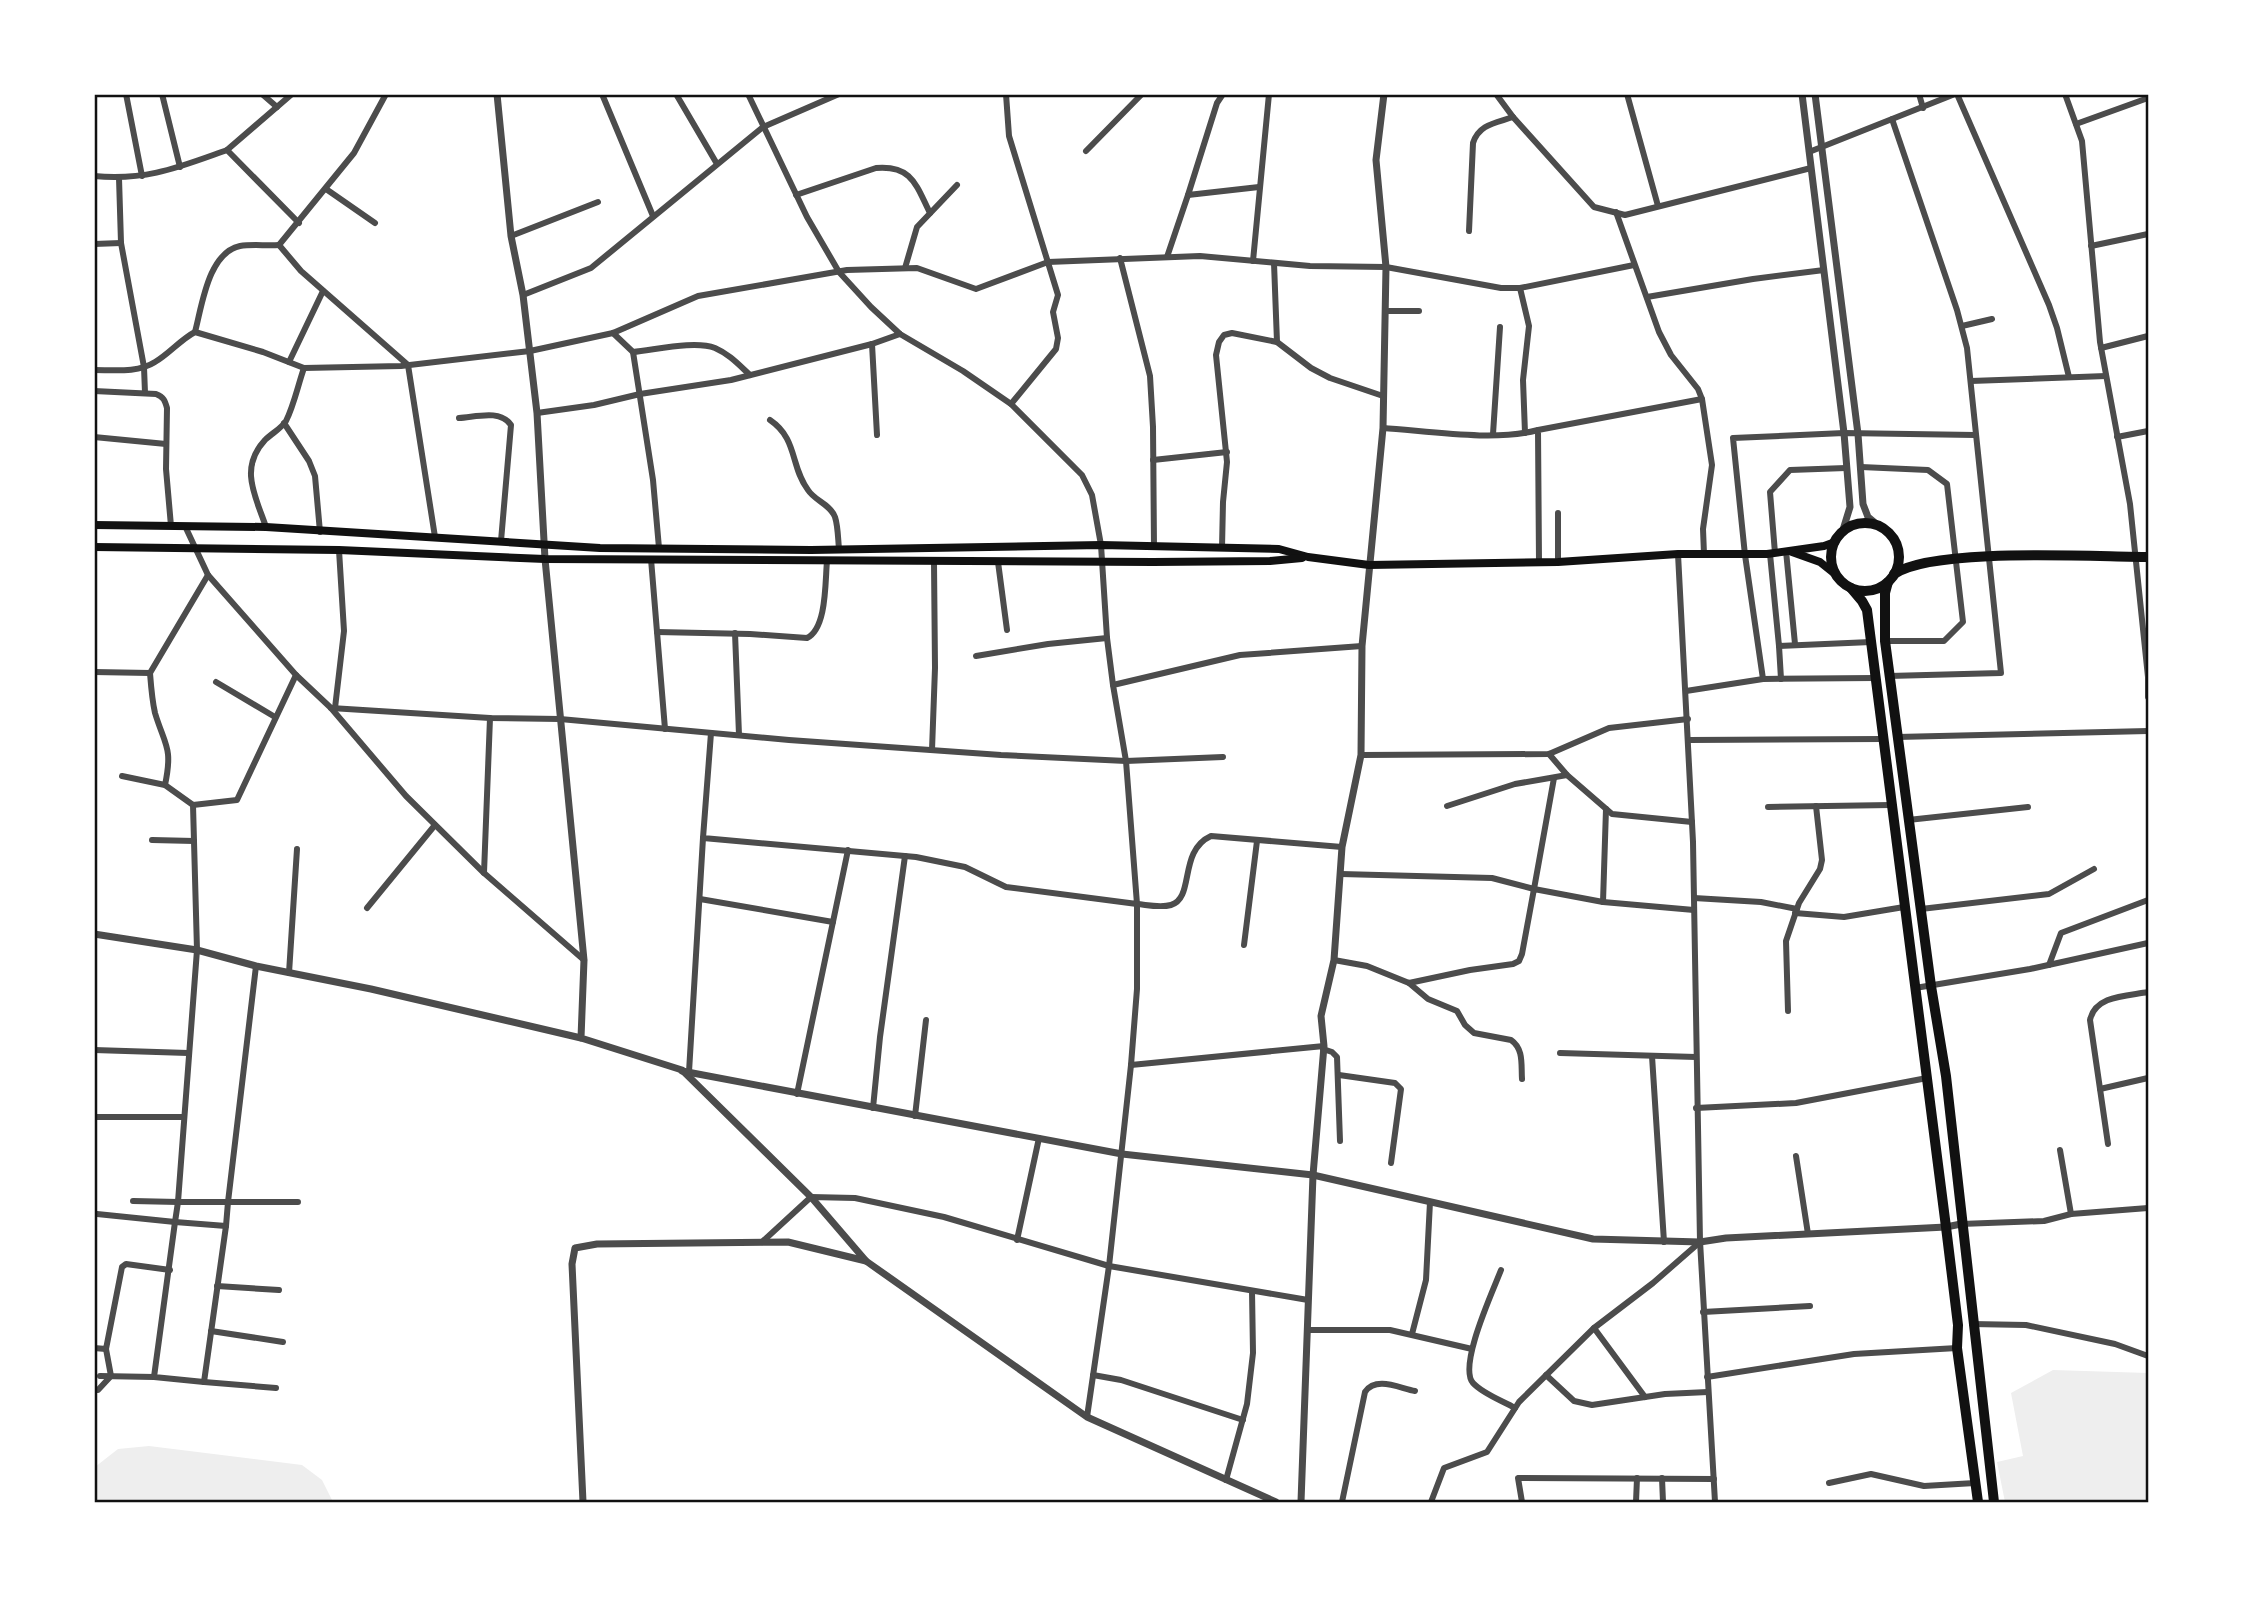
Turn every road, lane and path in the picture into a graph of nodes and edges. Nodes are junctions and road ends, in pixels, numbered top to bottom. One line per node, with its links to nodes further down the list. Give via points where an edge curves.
1 (126, 94): 38 (street)
2 (162, 94): 35 (street)
3 (262, 94): 24 (street)
4 (292, 94): 24 (street)
5 (386, 94): 42 (street, via 354,153)
6 (497, 94): 54 (street)
7 (602, 94): 49 (street)
8 (676, 94): 34 (street)
9 (748, 94): 29 (street)
10 (839, 94): 29 (street)
11 (1006, 94): 62 (street, via 1009,136)
12 (1142, 94): 32 (street)
13 (1223, 94): 44 (street)
14 (1269, 94): 41 (street)
15 (1384, 94): 65 (street, via 1376,160)
16 (1496, 94): 26 (street)
17 (1627, 94): 46 (street)
18 (1801, 94): 33 (street)
19 (1815, 94): 30 (street)
20 (1919, 94): 25 (street)
21 (1956, 94): 25 (street); 94 (street, via 2049,305)
22 (2065, 94): 28 (street)
23 (2148, 98): 28 (street)
24 (277, 107): 31 (street)
25 (1923, 108): 27 (street)
26 (1513, 117): 48 (street, via 1594,207); 52 (street, via 1482,127 1476,135)
27 (1892, 118): 30 (street); 76 (street)
28 (2076, 124): 58 (street, via 2082,141)
29 (763, 127): 34 (street); 43 (street)
30 (1822, 147): 33 (street); 112 (street)
31 (227, 150): 35 (street); 50 (street)
32 (1086, 151)
33 (1809, 152): 36 (street)
34 (717, 164): 49 (street)
35 (180, 167): 38 (street)
36 (1811, 168): 46 (street); 67 (street)
37 (94, 176): 39 (street)
38 (142, 176): 39 (street)
39 (119, 178): 55 (street)
40 (957, 185): 47 (street)
41 (1259, 187): 44 (street); 61 (street)
42 (326, 189): 50 (street); 51 (street)
43 (796, 195): 47 (street, via 889,167 908,175); 68 (street)
44 (1188, 195): 59 (street)
45 (598, 202): 54 (street)
46 (1658, 206): 48 (street, via 1625,215)
47 (930, 212): 66 (street, via 917,227)
48 (1616, 212): 64 (street)
49 (653, 216): 71 (street, via 591,268)
50 (299, 223): 57 (street)
51 (375, 223)
52 (1469, 231)
53 (2148, 234): 58 (street)
54 (512, 236): 71 (street)
55 (121, 243): 56 (street); 89 (street)
56 (94, 244)
57 (279, 246): 70 (street); 78 (street, via 239,246 225,254 208,282)
58 (2091, 246): 84 (street)
59 (1167, 257): 60 (street); 61 (street)
60 (1121, 258): 62 (street); 119 (street, via 1150,376)
61 (1253, 261): 63 (street)
62 (1048, 262): 66 (street, via 976,289); 101 (street, via 1058,295 1053,312 1058,344)
63 (1274, 263): 65 (street); 82 (street)
64 (1634, 265): 69 (street); 72 (street)
65 (1386, 267): 69 (street); 73 (street)
66 (905, 268): 68 (street)
67 (1824, 270): 72 (street); 110 (street)
68 (839, 272): 79 (street, via 698,296); 80 (street)
69 (1520, 288): 109 (street, via 1529,326 1523,380)
70 (323, 291): 87 (street); 88 (street)
71 (523, 295): 85 (street)
72 (1647, 297): 100 (street, via 1671,355)
73 (1385, 311): 74 (street); 99 (street)
74 (1419, 311)
75 (1992, 319): 76 (street)
76 (1962, 326): 95 (street)
77 (1500, 327): 111 (street)
78 (195, 332): 87 (street); 89 (street)
79 (613, 333): 85 (street); 86 (street)
80 (900, 334): 83 (street); 101 (street)
81 (2148, 336): 84 (street)
82 (1277, 342): 99 (street, via 1330,378); 118 (street, via 1232,333 1220,342 1216,355)
83 (872, 344): 92 (street); 113 (street)
84 (2101, 348): 93 (street)
85 (530, 351): 88 (street); 102 (street)
86 (633, 352): 92 (street, via 701,344 727,355); 98 (street)
87 (289, 362): 90 (street)
88 (408, 365): 90 (street); 129 (street)
89 (144, 367): 91 (street); 97 (street)
90 (304, 368): 105 (street)
91 (94, 370)
92 (750, 375): 98 (street)
93 (2106, 376): 94 (street); 116 (street)
94 (2069, 377): 95 (street)
95 (1971, 381): 114 (street)
96 (94, 391): 97 (street)
97 (145, 393): 117 (street, via 165,401)
98 (640, 394): 102 (street); 137 (street)
99 (1383, 396): 106 (street)
100 (1702, 399): 107 (street); 145 (street, via 1712,465)
101 (1011, 404): 133 (street, via 1082,475 1092,495)
102 (537, 412): 132 (street)
103 (459, 418): 131 (street, via 500,415 511,425)
104 (770, 420): 139 (street, via 788,436 806,488 834,516)
105 (284, 423): 126 (street, via 254,454 250,465); 128 (street, via 315,476)
106 (1382, 428): 111 (street); 161 (street)
107 (1538, 430): 109 (street); 157 (street)
108 (2148, 431): 116 (street)
109 (1525, 433): 111 (street)
110 (1844, 433): 112 (street); 121 (street); 146 (street, via 1733,438)
111 (1493, 434)
112 (1858, 434): 114 (street); 120 (street)
113 (877, 435)
114 (1975, 435): 148 (street)
115 (94, 437): 117 (street)
116 (2117, 437): 149 (street)
117 (166, 444): 124 (street)
118 (1227, 452): 119 (street); 138 (street)
119 (1153, 460): 135 (street)
120 (1861, 467): 127 (street, via 1863,504 1868,517); 153 (street, via 1927,470 1947,484)
121 (1846, 468): 130 (street, via 1850,507); 143 (street, via 1790,470 1770,492)
122 (1558, 513): 158 (street)
123 (94, 525): 124 (main road)
124 (171, 526): 125 (main road)
125 (185, 526): 126 (main road); 136 (street)
126 (266, 527): 128 (main road)
127 (1880, 527): 130 (main road, via 1860,524); 141 (main road)
128 (320, 532): 129 (main road)
129 (435, 537): 131 (main road)
130 (1838, 537): 142 (main road, via 1824,546); 162 (main road, via 1832,552)
131 (501, 541): 132 (main road)
132 (545, 545): 137 (main road); 151 (street)
133 (1101, 545): 135 (main road); 139 (main road); 155 (street)
134 (94, 547): 136 (main road)
135 (1154, 547): 138 (main road)
136 (196, 548): 140 (main road); 163 (street)
137 (659, 548): 139 (main road)
138 (1222, 548): 147 (main road, via 1279,550)
139 (839, 549)
140 (339, 550): 151 (main road); 188 (street, via 344,631)
141 (1898, 550): 159 (main road); 164 (main road)
142 (1788, 551): 143 (main road); 162 (main road, via 1820,562); 172 (street)
143 (1772, 553): 146 (main road); 174 (street)
144 (1678, 554): 145 (main road); 158 (main road); 186 (street)
145 (1704, 554): 146 (main road)
146 (1745, 555): 182 (street)
147 (1308, 557): 155 (main road); 161 (main road)
148 (1988, 557): 149 (main road); 153 (main road); 179 (street, via 2001,673)
149 (2136, 557): 150 (main road); 180 (street)
150 (2148, 557)
151 (545, 559): 152 (main road); 191 (street)
152 (651, 559): 154 (main road); 167 (street)
153 (1955, 559): 159 (main road); 170 (street, via 1963,622 1944,641)
154 (827, 561): 160 (main road); 168 (street, via 821,624 814,635)
155 (1102, 561): 156 (main road); 169 (street)
156 (998, 562): 160 (main road); 166 (street)
157 (1538, 562): 158 (main road); 161 (main road)
158 (1558, 562)
159 (1927, 562): 164 (main road, via 1904,568)
160 (934, 563): 200 (street)
161 (1369, 565): 173 (street)
162 (1835, 574): 165 (main road)
163 (208, 575): 177 (street); 178 (street)
164 (1891, 578): 165 (main road, via 1870,590); 170 (main road, via 1885,593)
165 (1851, 588): 171 (main road, via 1867,610)
166 (1007, 630)
167 (657, 632): 168 (street); 193 (street)
168 (735, 634): 196 (street)
169 (1107, 638): 175 (street); 185 (street)
170 (1885, 641): 179 (main road)
171 (1871, 642): 172 (street); 181 (main road)
172 (1795, 644): 174 (street)
173 (1362, 646): 185 (street, via 1240,655); 202 (street)
174 (1779, 646): 183 (street)
175 (976, 656)
176 (94, 671): 177 (street)
177 (150, 673): 208 (street, via 155,713 168,744)
178 (296, 675): 188 (street); 189 (street)
179 (1889, 676): 197 (main road)
180 (2148, 677): 187 (street)
181 (1875, 678): 183 (street); 198 (main road)
182 (1763, 679): 183 (street); 186 (street)
183 (1781, 679)
184 (216, 682): 189 (street)
185 (1114, 685): 204 (street)
186 (1686, 691): 192 (street)
187 (2148, 697)
188 (333, 708): 190 (street); 218 (street)
189 (275, 717): 209 (street, via 237,800)
190 (490, 718): 191 (street); 228 (street)
191 (559, 719): 193 (street); 246 (street)
192 (1688, 719): 199 (street); 201 (street, via 1609,728)
193 (665, 729): 195 (street)
194 (2148, 731): 197 (street)
195 (711, 733): 196 (street); 219 (street)
196 (739, 735): 200 (street)
197 (1896, 737): 216 (main road)
198 (1883, 739): 199 (street); 210 (main road)
199 (1689, 740): 217 (street)
200 (932, 750): 204 (street)
201 (1549, 754): 202 (street); 205 (street)
202 (1361, 755): 223 (street)
203 (1223, 757): 204 (street)
204 (1126, 761): 235 (street)
205 (1567, 775): 207 (street); 215 (street)
206 (122, 776): 208 (street)
207 (1554, 778): 211 (street, via 1515,784); 230 (street)
208 (164, 785): 209 (street)
209 (193, 805): 221 (street)
210 (1891, 805): 212 (street); 236 (main road)
211 (1447, 806)
212 (1816, 806): 213 (street); 240 (street, via 1822,860)
213 (1769, 807)
214 (2028, 807): 216 (street)
215 (1606, 809): 217 (street, via 1612,814); 234 (street)
216 (1909, 820): 239 (main road)
217 (1692, 822): 232 (street)
218 (435, 824): 228 (street); 237 (street)
219 (703, 838): 225 (street); 231 (street)
220 (152, 840): 221 (street)
221 (194, 841): 245 (street)
222 (1257, 841): 223 (street); 235 (street, via 1211,836 1201,841 1177,903 1160,907); 244 (street)
223 (1342, 847): 229 (street)
224 (297, 849): 250 (street)
225 (848, 850): 226 (street); 241 (street)
226 (905, 856): 235 (street, via 965,867 1006,887); 272 (street)
227 (2094, 869): 239 (street, via 2049,894)
228 (484, 873): 246 (street)
229 (1341, 874): 230 (street, via 1492,878); 247 (street)
230 (1534, 889): 234 (street); 251 (street, via 1519,961)
231 (700, 898): 241 (street); 265 (street)
232 (1694, 898): 238 (street); 240 (street, via 1761,902)
233 (2148, 900): 248 (street, via 2061,933)
234 (1603, 902): 238 (street)
235 (1137, 904): 264 (street)
236 (1904, 907): 240 (street, via 1844,917); 253 (main road)
237 (367, 908)
238 (1694, 909): 263 (street)
239 (1921, 909): 252 (main road)
240 (1796, 911): 255 (street, via 1786,941)
241 (833, 922): 271 (street)
242 (94, 934): 245 (street)
243 (2148, 943): 248 (street)
244 (1244, 945)
245 (197, 950): 249 (street); 260 (street)
246 (583, 960): 257 (street)
247 (1334, 960): 251 (street, via 1367,966); 258 (street, via 1321,1016)
248 (2049, 965): 252 (street)
249 (256, 967): 250 (street); 288 (street)
250 (289, 973): 257 (street)
251 (1409, 983): 269 (street, via 1428,999 1457,1011 1474,1033 1516,1044)
252 (1931, 986): 253 (street); 295 (main road, via 1946,1076)
253 (1915, 988): 267 (main road)
254 (2148, 992): 270 (street, via 2103,1002 2092,1011)
255 (1787, 1011)
256 (926, 1020): 274 (street)
257 (580, 1038): 265 (street)
258 (1324, 1047): 264 (street); 266 (street, via 1337,1058); 284 (street)
259 (94, 1050): 260 (street)
260 (188, 1053): 276 (street)
261 (1560, 1053): 262 (street)
262 (1652, 1056): 263 (street); 301 (street)
263 (1696, 1057): 273 (street)
264 (1131, 1065): 281 (street)
265 (685, 1071): 271 (street); 285 (street)
266 (1339, 1075): 278 (street); 283 (street, via 1395,1083 1401,1089)
267 (1927, 1078): 273 (street, via 1796,1103); 297 (main road)
268 (2148, 1078): 270 (street)
269 (1522, 1079)
270 (2100, 1089): 279 (street)
271 (797, 1094): 272 (street)
272 (873, 1108): 274 (street)
273 (1696, 1108): 302 (street)
274 (915, 1116): 277 (street)
275 (94, 1117): 276 (street)
276 (183, 1117): 287 (street)
277 (1039, 1138): 281 (street); 299 (street)
278 (1340, 1141)
279 (2108, 1144)
280 (2060, 1150): 293 (street)
281 (1122, 1154): 284 (street); 304 (street)
282 (1796, 1156): 298 (street)
283 (1391, 1163)
284 (1313, 1175): 290 (street); 310 (street)
285 (811, 1197): 299 (street, via 880,1203); 300 (street); 303 (street)
286 (134, 1201): 287 (street)
287 (178, 1202): 288 (street); 294 (street)
288 (228, 1202): 289 (street); 296 (street)
289 (298, 1202)
290 (1430, 1202): 301 (street, via 1593,1239); 317 (street, via 1428,1270)
291 (2148, 1208): 293 (street)
292 (97, 1214): 294 (street)
293 (2071, 1214): 295 (street, via 2045,1221)
294 (175, 1223): 296 (street); 305 (street)
295 (1961, 1224): 297 (street); 313 (main road)
296 (226, 1226): 307 (street)
297 (1946, 1227): 298 (street); 320 (main road)
298 (1808, 1234): 302 (street)
299 (1017, 1240): 304 (street)
300 (762, 1242): 303 (street, via 788,1242); 345 (street, via 575,1248 572,1264)
301 (1664, 1242): 302 (street)
302 (1700, 1242): 312 (street); 314 (street)
303 (866, 1261): 337 (street)
304 (1109, 1266): 309 (street); 324 (street)
305 (170, 1270): 321 (street, via 122,1267); 328 (street)
306 (1501, 1270): 322 (street)
307 (217, 1286): 308 (street); 316 (street)
308 (279, 1290)
309 (1252, 1291): 310 (street); 338 (street, via 1253,1353)
310 (1308, 1300): 315 (street)
311 (1810, 1306): 312 (street)
312 (1703, 1312): 329 (street)
313 (1972, 1324): 323 (street, via 2025,1325 2115,1344); 355 (main road)
314 (1594, 1328): 325 (street); 335 (street)
315 (1308, 1330): 317 (street); 347 (street)
316 (211, 1331): 318 (street); 330 (street)
317 (1412, 1334): 322 (street)
318 (283, 1342)
319 (94, 1348): 321 (street)
320 (1958, 1348): 329 (street, via 1854,1354); 344 (main road)
321 (106, 1349): 327 (street)
322 (1472, 1349): 336 (street, via 1471,1381)
323 (2148, 1356)
324 (1093, 1375): 337 (street); 338 (street)
325 (1546, 1375): 335 (street, via 1574,1401 1584,1404); 336 (street)
326 (100, 1376): 327 (street)
327 (111, 1376): 328 (street); 332 (street)
328 (154, 1377): 330 (street)
329 (1707, 1377): 334 (street)
330 (204, 1382): 331 (street)
331 (276, 1388)
332 (94, 1390)
333 (1415, 1391): 348 (street, via 1377,1383 1365,1392)
334 (1708, 1392): 335 (street); 341 (street)
335 (1645, 1397)
336 (1515, 1408): 349 (street, via 1487,1452 1444,1468)
337 (1087, 1417): 342 (street)
338 (1243, 1420): 342 (street)
339 (1637, 1478): 340 (street); 350 (street, via 1518,1478); 351 (street)
340 (1662, 1478): 341 (street); 352 (street)
341 (1714, 1479): 353 (street)
342 (1226, 1480): 346 (street)
343 (1829, 1483): 344 (street, via 1871,1474 1924,1486)
344 (1975, 1483): 354 (main road)
345 (583, 1503)
346 (1276, 1503)
347 (1301, 1503)
348 (1342, 1503)
349 (1432, 1503)
350 (1522, 1503)
351 (1636, 1503)
352 (1663, 1503)
353 (1716, 1503)
354 (1978, 1503)
355 (1994, 1503)

